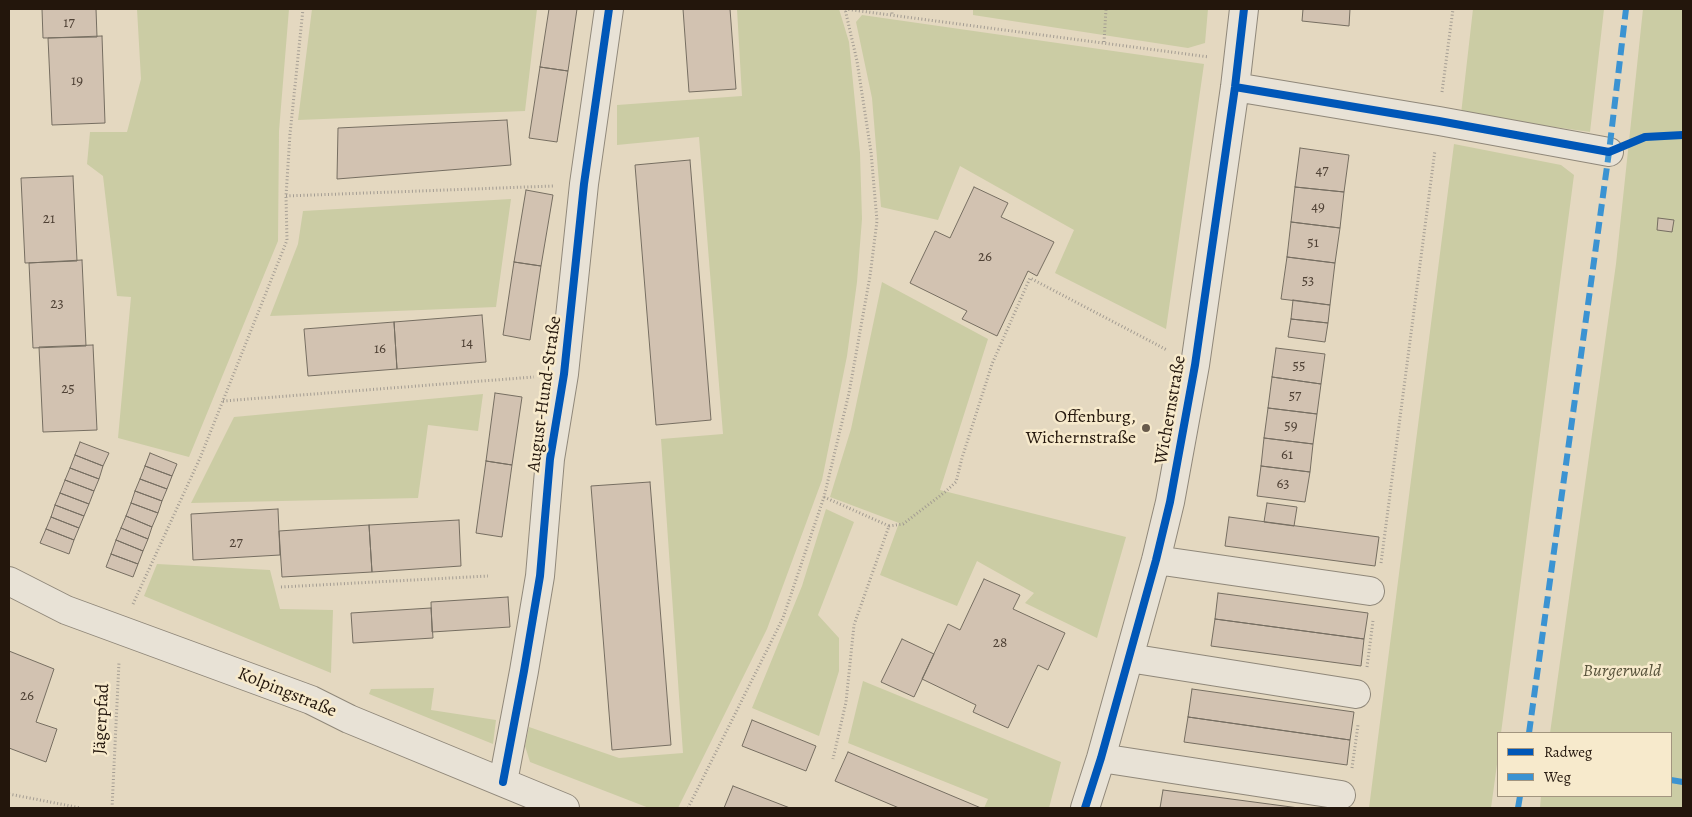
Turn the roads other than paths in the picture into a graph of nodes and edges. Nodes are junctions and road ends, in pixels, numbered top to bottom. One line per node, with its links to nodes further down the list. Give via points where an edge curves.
1 (609, 9): 11 (street, August-Hund-Straße, via 584,184 564,374 550,459 540,576)
2 (1244, 9): 3 (street, Wichernstraße)
3 (1237, 74): 4 (street, via 1439,121); 5 (street, Wichernstraße, via 1195,365)
4 (1609, 152)
5 (1156, 560): 7 (street); 8 (street, Wichernstraße)
6 (9, 581): 11 (street, Kolpingstraße, via 66,610 311,700 349,719)
7 (1375, 582)
8 (1128, 658): 9 (street); 10 (street, Wichernstraße)
9 (1361, 685)
10 (1101, 758): 12 (street); 14 (street, Wichernstraße)
11 (503, 782): 13 (street, Kolpingstraße)
12 (1341, 795)
13 (565, 808)
14 (1085, 808)

